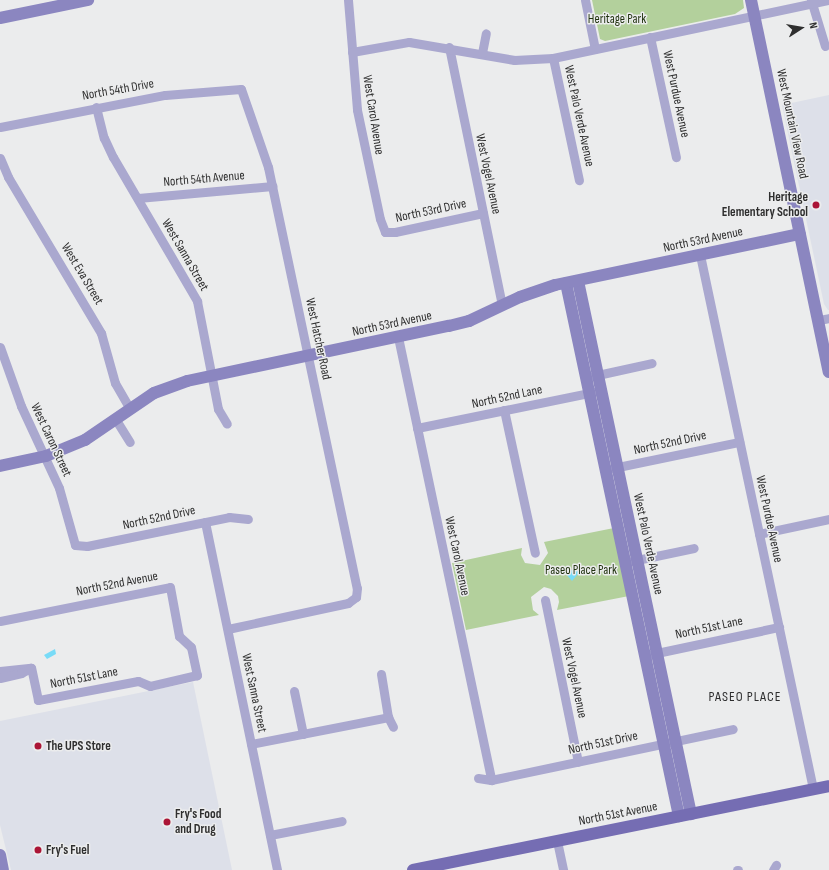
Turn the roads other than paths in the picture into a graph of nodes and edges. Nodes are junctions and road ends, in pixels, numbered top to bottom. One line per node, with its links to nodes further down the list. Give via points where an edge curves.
1 (88, 0): 7 (street)
2 (348, 0): 15 (street, West Carol Avenue)
3 (585, 0): 14 (street)
4 (751, 0): 8 (street, West Mountain View Road)
5 (829, 0): 6 (street)
6 (812, 2): 8 (street); 12 (street)
7 (62, 3): 9 (street)
8 (754, 16): 11 (street); 28 (street, West Mountain View Road)
9 (0, 18)
10 (486, 34): 16 (street)
11 (650, 37): 14 (street); 21 (street, West Purdue Avenue)
12 (824, 46)
13 (449, 47): 15 (street, via 409,42); 16 (street); 26 (street, West Vogel Avenue)
14 (595, 50): 17 (street)
15 (352, 52): 27 (street, West Carol Avenue, via 357,110)
16 (482, 53): 17 (street, via 514,60)
17 (553, 58): 23 (street, West Palo Verde Avenue)
18 (241, 89): 19 (street, North 54th Drive, via 164,95); 24 (street, West Hatcher Road)
19 (96, 107): 20 (street, North 54th Drive); 25 (street, West Sanna Street, via 104,138)
20 (0, 127)
21 (676, 157)
22 (0, 158): 45 (street, West Eva Street, via 8,177 101,333 115,383)
23 (579, 180)
24 (272, 186): 25 (street, North 54th Avenue); 36 (street, West Hatcher Road)
25 (138, 198): 42 (street, West Sanna Street, via 197,301)
26 (483, 213): 27 (street, North 53rd Drive); 32 (street, West Vogel Avenue)
27 (385, 232)
28 (800, 234): 29 (street, North 53rd Avenue); 33 (street, West Mountain View Road)
29 (700, 255): 30 (street, North 53rd Avenue); 51 (street, West Purdue Avenue)
30 (578, 280): 31 (street, North 53rd Avenue); 41 (street, West Palo Verde Avenue)
31 (566, 283): 32 (street, North 53rd Avenue, via 537,291); 43 (street, West Palo Verde Avenue)
32 (502, 306): 34 (street, North 53rd Avenue, via 469,321)
33 (824, 319): 39 (street, West Mountain View Road)
34 (398, 337): 36 (street, North 53rd Avenue); 49 (street, West Carol Avenue)
35 (0, 347): 38 (street, West Caron Street)
36 (308, 356): 42 (street, North 53rd Avenue); 66 (street, West Hatcher Road, via 357,588 356,597 348,603)
37 (652, 363): 41 (street)
38 (10, 371): 40 (street); 52 (street, West Caron Street, via 21,406)
39 (829, 372)
40 (0, 373)
41 (598, 375): 43 (street); 44 (street, West Palo Verde Avenue)
42 (211, 376): 45 (street, North 53rd Avenue, via 171,386 154,393); 48 (street, West Sanna Street, via 218,410)
43 (586, 378): 44 (street, West Palo Verde Avenue)
44 (595, 392): 46 (street, North 52nd Lane); 54 (street, West Palo Verde Avenue)
45 (130, 409): 47 (street, North 53rd Avenue)
46 (504, 410): 49 (street, North 52nd Lane); 61 (street)
47 (116, 420): 50 (street); 52 (street, North 53rd Avenue, via 85,440)
48 (227, 424)
49 (417, 428): 82 (street, West Carol Avenue)
50 (130, 442)
51 (739, 442): 54 (street, North 52nd Drive); 58 (street, West Purdue Avenue)
52 (46, 456): 53 (street, North 53rd Avenue); 59 (street, West Caron Street, via 59,488)
53 (0, 466)
54 (611, 468): 62 (street, West Palo Verde Avenue)
55 (248, 519): 57 (street, North 52nd Drive, via 229,517)
56 (829, 519): 58 (street)
57 (204, 522): 59 (street, North 52nd Drive, via 87,546); 66 (street, West Sanna Street)
58 (759, 534): 65 (street, West Purdue Avenue)
59 (75, 545)
60 (694, 548): 62 (street)
61 (535, 553)
62 (631, 561): 67 (street, West Palo Verde Avenue)
63 (545, 600): 80 (street, West Vogel Avenue)
64 (0, 621): 71 (street, North 52nd Avenue, via 170,587 179,636 191,647)
65 (779, 627): 67 (street, North 51st Lane); 84 (street, West Purdue Avenue)
66 (228, 629): 79 (street, West Sanna Street)
67 (651, 654): 78 (street, West Palo Verde Avenue)
68 (30, 668): 69 (street); 71 (street, North 51st Lane, via 38,700 138,681 150,686); 72 (street)
69 (0, 671)
70 (381, 674): 74 (street)
71 (197, 675)
72 (0, 678)
73 (294, 691): 77 (street)
74 (388, 716): 75 (street); 77 (street)
75 (393, 727)
76 (734, 729): 78 (street, North 51st Drive)
77 (303, 734): 79 (street)
78 (670, 743): 80 (street, North 51st Drive); 85 (street, West Palo Verde Avenue)
79 (252, 744): 87 (street, West Sanna Street)
80 (578, 762): 82 (street, North 51st Drive)
81 (478, 778): 82 (street, North 51st Drive)
82 (491, 780)
83 (829, 786): 84 (main road, North 51st Avenue)
84 (812, 789): 85 (main road, North 51st Avenue)
85 (685, 815): 88 (main road, North 51st Avenue)
86 (342, 821): 87 (street)
87 (270, 835): 91 (street, West Sanna Street)
88 (557, 841): 92 (main road, North 51st Avenue); 93 (street)
89 (0, 855): 90 (street)
90 (4, 870)
91 (277, 870)
92 (413, 870)
93 (563, 870)

